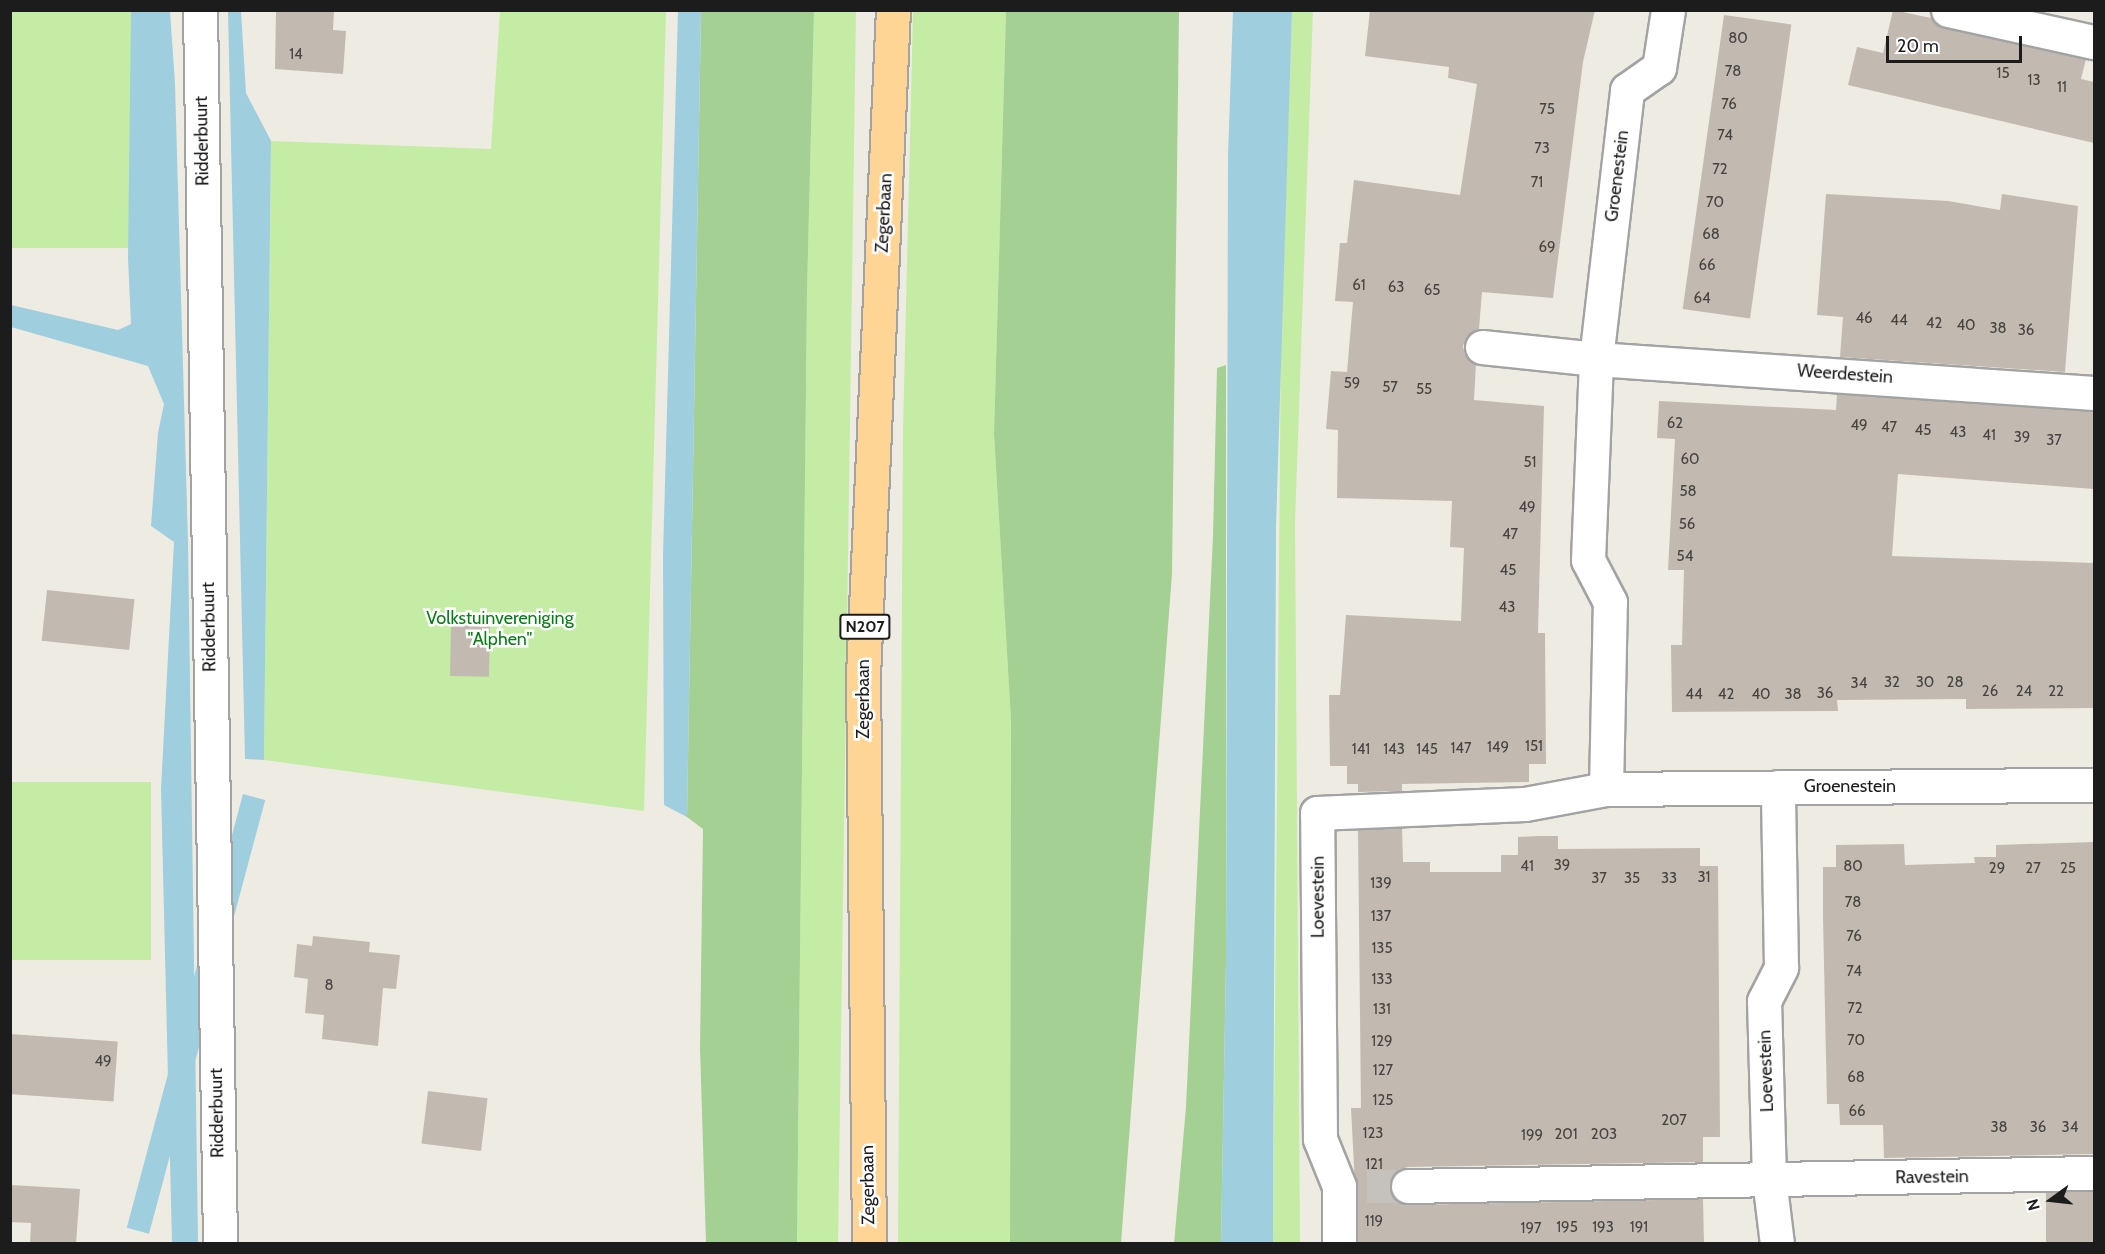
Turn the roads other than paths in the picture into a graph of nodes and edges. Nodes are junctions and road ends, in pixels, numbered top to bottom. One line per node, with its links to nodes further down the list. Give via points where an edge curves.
1 (200, 10): 17 (street, Ridderbuurt)
2 (893, 10): 18 (main road, Zegerbaan / N207, via 862,675)
3 (1668, 10): 8 (street, Groenestein, via 1659,68 1628,90)
4 (1948, 10): 5 (street)
5 (2007, 17): 6 (street)
6 (2094, 42)
7 (1482, 347): 8 (street)
8 (1596, 359): 9 (street, Weerdestein); 12 (street, Groenestein, via 1588,560 1610,602)
9 (2094, 393)
10 (2094, 785): 11 (street, Groenestein)
11 (1778, 787): 12 (street, Groenestein); 15 (street, Loevestein, via 1781,967 1764,1001)
12 (1606, 789): 13 (street, Groenestein)
13 (1525, 804): 19 (street, Loevestein, via 1317,813 1320,1139 1353,1186)
14 (2094, 1173): 15 (street, Ravestein)
15 (1769, 1179): 16 (street); 20 (street, Loevestein)
16 (1408, 1186)
17 (220, 1244)
18 (869, 1244)
19 (1339, 1244)
20 (1777, 1244)

